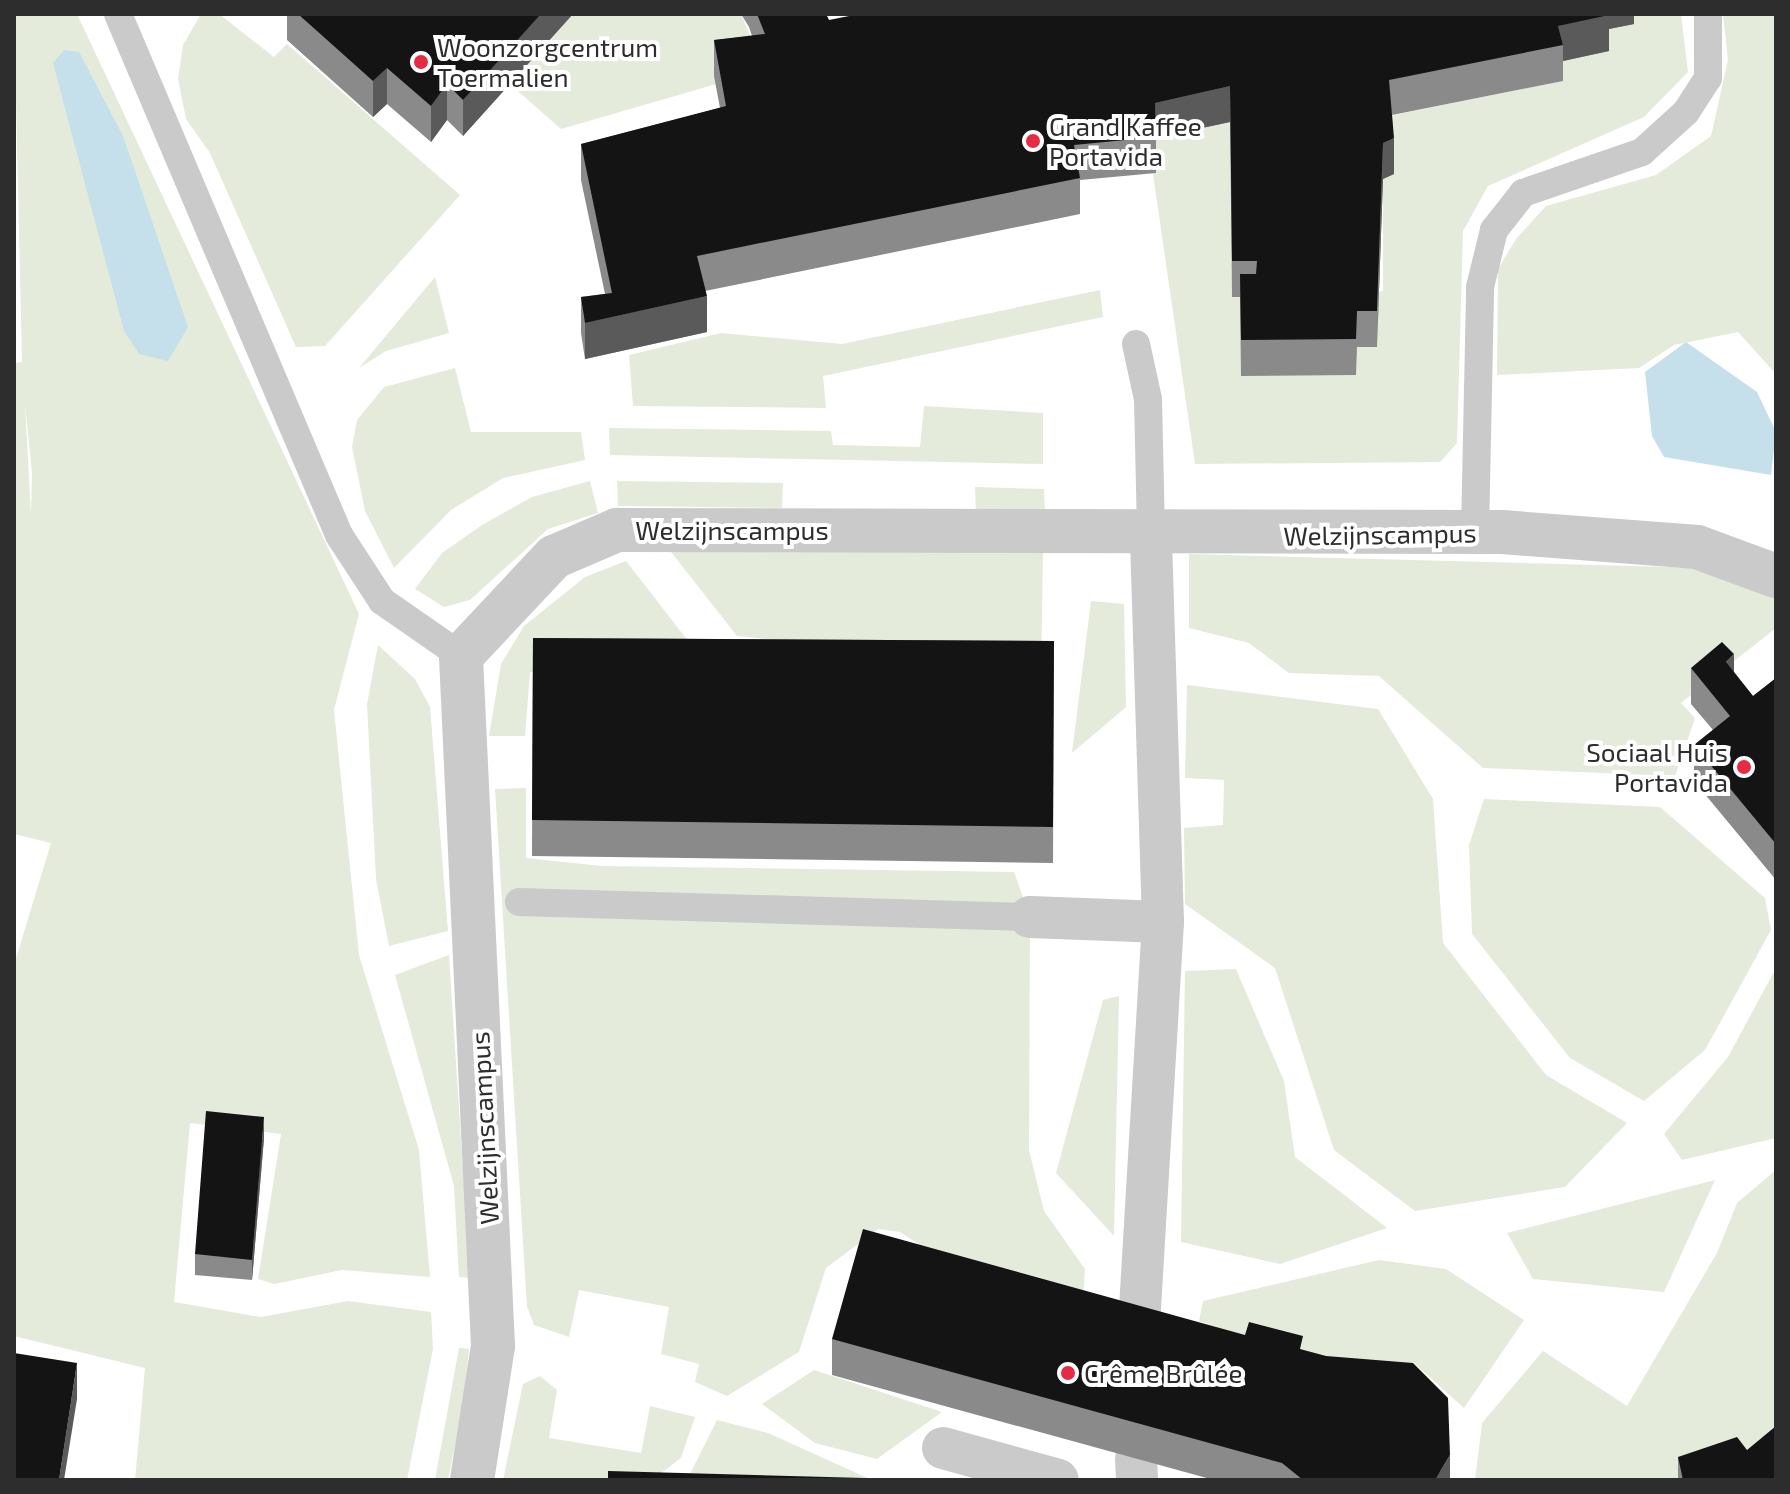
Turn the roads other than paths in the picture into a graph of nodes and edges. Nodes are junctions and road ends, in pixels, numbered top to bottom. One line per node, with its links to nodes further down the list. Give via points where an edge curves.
1 (1708, 14): 4 (lane, via 1708,78 1686,112 1642,152 1523,193 1494,230 1480,287)
2 (123, 16): 7 (lane, via 339,535 382,601)
3 (1136, 344): 5 (lane, via 1148,399)
4 (1475, 533): 5 (street, Welzijnscampus); 6 (street, Welzijnscampus, via 1697,547)
5 (1151, 536): 7 (street, Welzijnscampus, via 617,530 554,557); 10 (street)
6 (1776, 576)
7 (461, 656): 13 (street, Welzijnscampus, via 493,1346)
8 (519, 902): 9 (lane)
9 (1030, 917): 10 (street)
10 (1163, 922): 11 (street)
11 (1138, 1342)
12 (943, 1448): 14 (street)
13 (472, 1480)
14 (1058, 1480)

